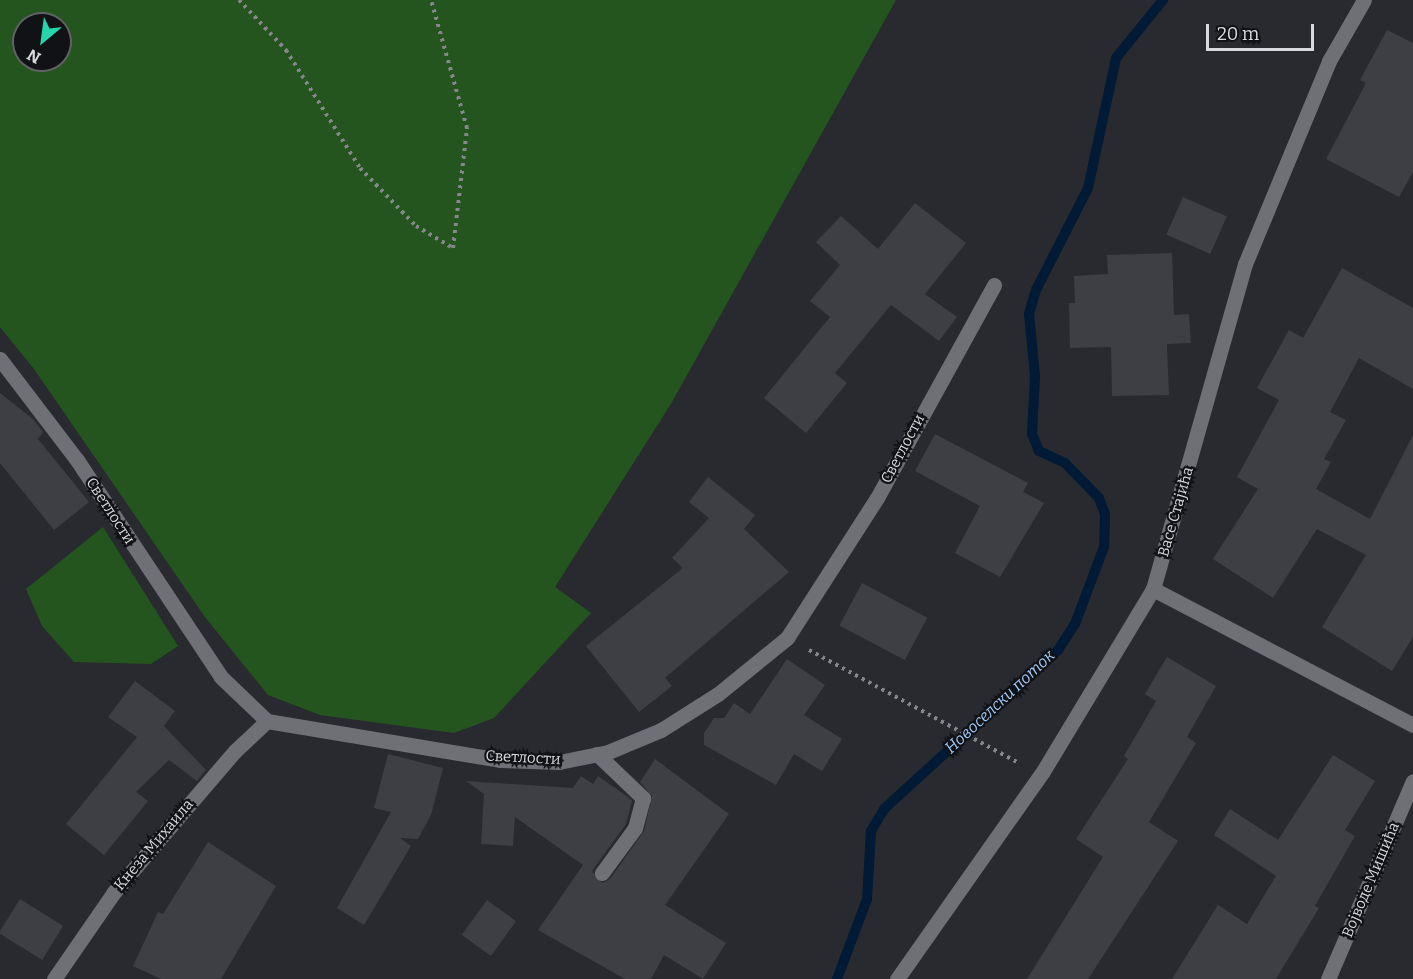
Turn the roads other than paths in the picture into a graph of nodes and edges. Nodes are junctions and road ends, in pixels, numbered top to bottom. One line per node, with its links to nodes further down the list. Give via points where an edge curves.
1 (1364, 0): 4 (street, Васе Стајића, via 1329,60 1245,264)
2 (994, 285): 7 (street, Светлости, via 877,498 787,638 718,694 661,730)
3 (0, 359): 5 (street, Светлости, via 77,460 221,677)
4 (1153, 589): 6 (street); 11 (street, Васе Стајића, via 1042,773)
5 (267, 721): 7 (street, Светлости, via 501,760 559,762); 10 (street, Кнеза Михаила, via 235,751 122,883)
6 (1413, 725)
7 (597, 754): 9 (street, via 643,798 635,828)
8 (1413, 782): 12 (street, Војводе Мишића)
9 (602, 873)
10 (54, 979)
11 (897, 979)
12 (1329, 979)

